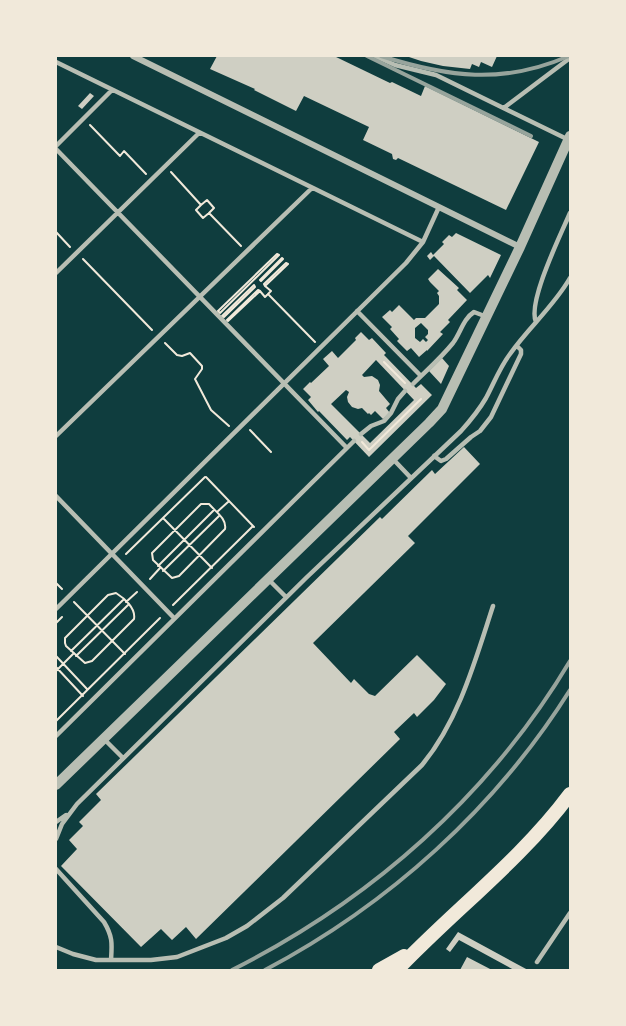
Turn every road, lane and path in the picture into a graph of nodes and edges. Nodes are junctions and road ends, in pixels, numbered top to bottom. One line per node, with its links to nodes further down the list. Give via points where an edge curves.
1 (132, 56): 15 (street)
2 (375, 56): 6 (lane, via 436,75)
3 (570, 58): 6 (lane)
4 (56, 62): 5 (lane)
5 (112, 90): 7 (lane); 8 (lane)
6 (504, 108): 9 (lane)
7 (84, 118): 10 (lane); 12 (path, via 120,156 124,152)
8 (199, 133): 11 (lane); 13 (lane)
9 (570, 138): 21 (street)
10 (56, 147): 16 (lane)
11 (165, 166): 12 (lane); 14 (path)
12 (151, 179): 16 (lane)
13 (312, 188): 20 (lane); 22 (lane)
14 (201, 205): 17 (path, via 196,210 203,218); 17 (path, via 207,200 214,208)
15 (439, 207): 20 (lane); 21 (street)
16 (117, 213): 23 (lane); 30 (lane)
17 (209, 213): 22 (path)
18 (570, 213): 33 (lane, via 545,268 537,297)
19 (56, 232): 23 (path)
20 (423, 242): 31 (lane)
21 (520, 247): 32 (street)
22 (246, 252): 30 (lane)
23 (76, 253): 25 (lane); 34 (path)
24 (279, 255): 24 (path, via 277,254 218,311 220,313)
25 (56, 273)
26 (570, 278): 33 (lane)
27 (262, 283): 27 (path, via 283,259 282,258); 27 (path, via 288,264 286,262); 28 (path, via 259,279 253,284); 29 (path, via 271,291)
28 (257, 288): 28 (path, via 227,320 228,321); 28 (path, via 222,315 224,317); 29 (path, via 265,297)
29 (268, 294): 36 (path)
30 (199, 297): 34 (lane); 39 (lane)
31 (357, 311): 36 (lane); 38 (lane)
32 (487, 317): 38 (lane, via 471,314 453,343); 49 (street, via 442,409)
33 (536, 322): 35 (lane)
34 (159, 337): 42 (path, via 177,355 190,353 202,366 195,379 202,395); 44 (lane)
35 (517, 346): 48 (lane, via 475,415); 48 (lane, via 521,354 491,417 446,459 441,461)
36 (321, 348): 39 (lane)
37 (384, 362): 40 (path)
38 (420, 376): 40 (lane)
39 (284, 384): 41 (lane); 46 (lane)
40 (409, 387): 43 (lane, via 384,421)
41 (244, 424): 42 (lane); 47 (path)
42 (234, 433): 50 (lane)
43 (361, 434)
44 (56, 436)
45 (354, 441): 46 (lane)
46 (347, 448): 59 (lane)
47 (271, 452)
48 (434, 456): 52 (lane)
49 (392, 458): 52 (lane); 68 (street)
50 (200, 467): 51 (path); 62 (lane)
51 (206, 477): 54 (path); 56 (path)
52 (411, 478): 70 (lane)
53 (56, 496): 62 (lane)
54 (229, 501): 55 (path); 57 (path)
55 (217, 512): 58 (path, via 209,504 201,504); 60 (path); 61 (path); 63 (path, via 224,520 225,530)
56 (164, 518): 58 (path); 64 (path)
57 (253, 526): 59 (path); 66 (path)
58 (175, 529): 60 (path); 65 (path, via 153,550 152,557)
59 (260, 534): 78 (lane)
60 (185, 539): 61 (path); 65 (path)
61 (190, 545): 63 (path); 67 (path)
62 (111, 554): 64 (lane); 69 (lane)
63 (200, 555): 66 (path); 67 (path, via 176,578)
64 (119, 561): 75 (lane)
65 (158, 566): 67 (path)
66 (211, 567): 75 (path)
67 (163, 571)
68 (268, 579): 70 (lane); 94 (street)
69 (68, 596): 74 (lane); 76 (path)
70 (286, 597): 95 (lane)
71 (123, 599): 72 (path); 76 (path, via 110,594); 80 (path)
72 (129, 604): 81 (path); 82 (path, via 135,612 134,619)
73 (493, 606): 105 (lane, via 459,702 433,752 283,898 226,938 177,957)
74 (56, 609)
75 (167, 611): 78 (lane); 84 (path)
76 (87, 615): 80 (path); 83 (path, via 65,638)
77 (62, 616): 79 (path)
78 (174, 618): 86 (lane)
79 (56, 623)
80 (97, 625): 81 (path); 83 (path)
81 (102, 630): 82 (path); 83 (path)
82 (112, 641): 83 (path, via 92,661 85,663); 84 (path)
83 (74, 653): 87 (path)
84 (124, 653): 86 (path); 89 (path)
85 (56, 656): 87 (path)
86 (132, 661): 91 (lane)
87 (63, 664): 88 (path); 89 (path)
88 (56, 669): 90 (path)
89 (88, 690): 90 (path)
90 (82, 695): 91 (path); 92 (path)
91 (89, 703): 93 (lane)
92 (56, 721)
93 (56, 736)
94 (104, 739): 95 (lane); 96 (street)
95 (123, 758): 98 (lane)
96 (56, 785)
97 (570, 794): 104 (main road, via 518,853)
98 (68, 814): 99 (lane); 100 (lane)
99 (56, 822)
100 (56, 839)
101 (56, 869): 105 (lane, via 105,922 112,940)
102 (570, 912): 106 (lane)
103 (56, 947): 105 (lane, via 96,960)
104 (419, 947): 107 (main road); 108 (main road)
105 (111, 960)
106 (537, 962)
107 (379, 970)
108 (397, 970)

